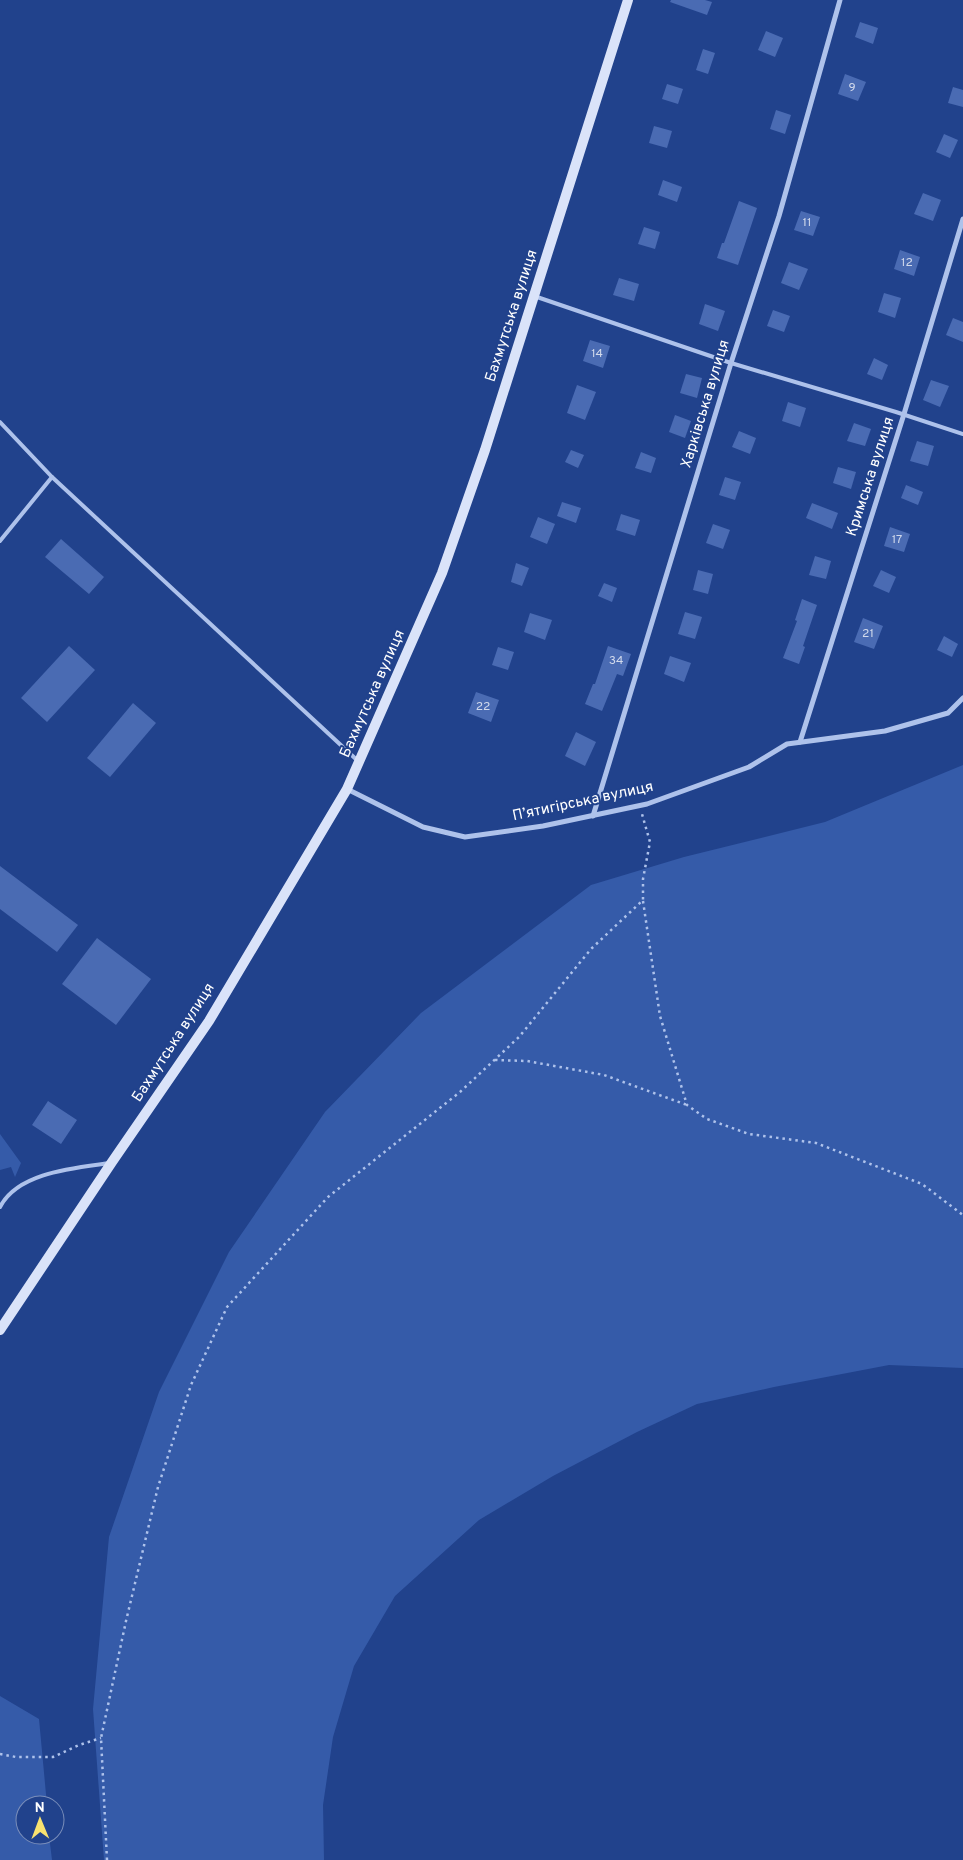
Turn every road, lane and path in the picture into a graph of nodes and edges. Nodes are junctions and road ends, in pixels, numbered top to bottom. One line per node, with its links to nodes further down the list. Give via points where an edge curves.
1 (628, 0): 4 (main road, Бахмутська вулиця)
2 (840, 0): 5 (street, Харківська вулиця, via 779,216)
3 (963, 219): 6 (street, Кримська вулиця)
4 (534, 296): 5 (lane); 13 (main road, Бахмутська вулиця, via 442,573)
5 (731, 363): 6 (lane); 16 (street, Харківська вулиця)
6 (904, 414): 8 (lane); 12 (street, Кримська вулиця)
7 (0, 422): 9 (lane)
8 (963, 434)
9 (52, 477): 10 (lane); 13 (lane)
10 (0, 541)
11 (963, 698): 12 (street, П’ятигірська вулиця, via 948,713 885,732)
12 (800, 742): 15 (street, П’ятигірська вулиця, via 787,744 749,767)
13 (359, 762): 14 (main road, Бахмутська вулиця)
14 (347, 789): 16 (street, П’ятигірська вулиця, via 423,827 465,837); 20 (main road, Бахмутська вулиця, via 209,1021)
15 (640, 806): 16 (street, П’ятигірська вулиця); 17 (path, via 650,842 643,879)
16 (593, 816)
17 (643, 900): 18 (path, via 591,949 519,1037); 19 (path, via 660,1016)
18 (494, 1060): 19 (path, via 527,1061 604,1075); 24 (path, via 460,1092 328,1197 227,1307 191,1385 158,1487)
19 (687, 1104): 22 (path, via 707,1119 749,1134 816,1143 922,1184)
20 (112, 1162): 21 (lane, via 44,1175 19,1186); 23 (main road, Бахмутська вулиця)
21 (0, 1207)
22 (963, 1215)
23 (0, 1330)
24 (101, 1738): 25 (path, via 53,1757); 26 (path)
25 (0, 1754)
26 (107, 1860)

